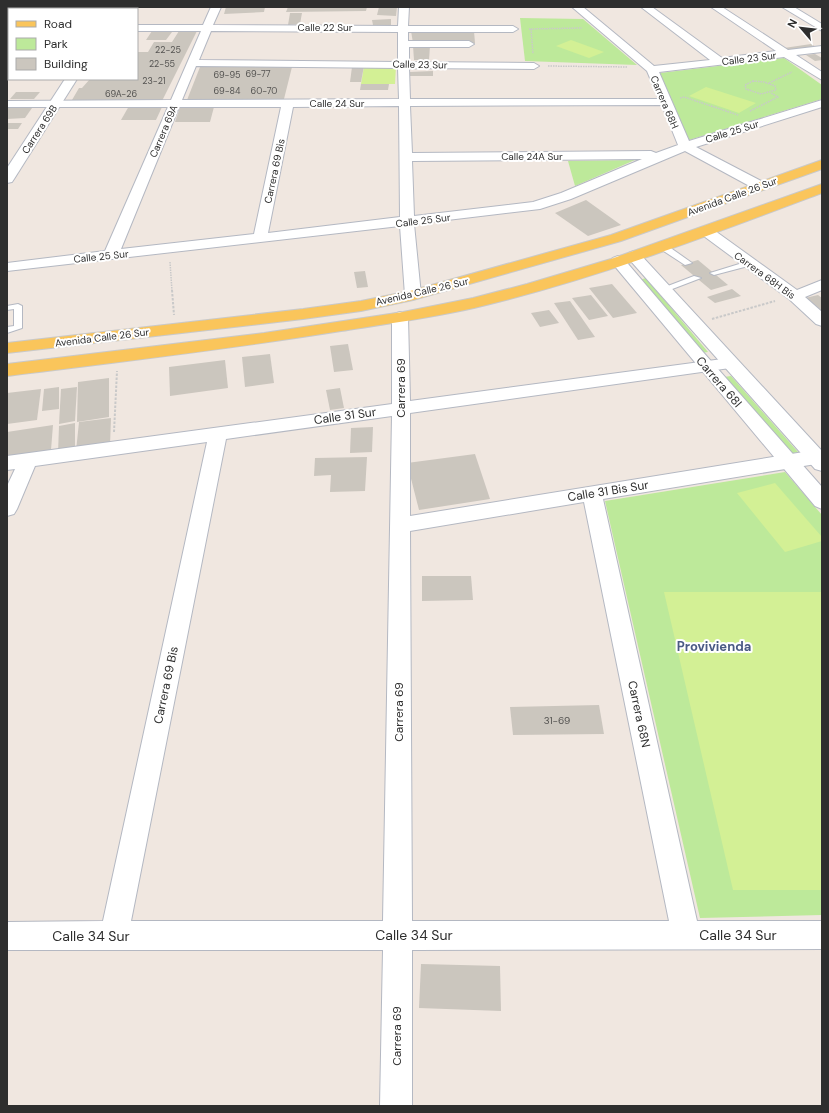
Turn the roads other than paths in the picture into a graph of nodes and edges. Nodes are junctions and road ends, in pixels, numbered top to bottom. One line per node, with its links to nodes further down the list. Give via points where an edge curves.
1 (216, 7): 9 (street, Carrera 69A)
2 (577, 7): 20 (street, Carrera 68H)
3 (646, 7): 16 (street)
4 (716, 7): 15 (street)
5 (787, 7): 10 (street)
6 (406, 12): 7 (street)
7 (403, 27): 9 (street, Calle 22 Sur); 11 (street, Calle 22 Sur); 12 (street)
8 (138, 28): 9 (street, Calle 22 Sur)
9 (208, 28): 17 (street, Carrera 69A)
10 (822, 28)
11 (513, 29)
12 (403, 44): 13 (street); 18 (street)
13 (469, 44)
14 (822, 49): 15 (street, Calle 23 Sur)
15 (787, 54): 16 (street, Calle 23 Sur); 21 (street)
16 (720, 62): 20 (street, Calle 23 Sur)
17 (192, 63): 18 (street, Calle 23 Sur); 29 (street, Carrera 69A)
18 (404, 64): 19 (street, Calle 23 Sur); 25 (street)
19 (534, 66)
20 (650, 68): 23 (street, Carrera 68H)
21 (822, 77)
22 (70, 80): 28 (street, Carrera 69B)
23 (666, 102): 25 (street, Calle 24 Sur); 30 (street, Carrera 68H)
24 (288, 103): 25 (street, Calle 24 Sur); 29 (street, Calle 24 Sur); 39 (street, Carrera 69 Bis)
25 (405, 103): 32 (street)
26 (822, 103): 30 (street, Calle 25 Sur)
27 (7, 104): 28 (street, Calle 24 Sur)
28 (55, 104): 29 (street, Calle 24 Sur); 34 (street, Carrera 69B)
29 (174, 104): 41 (street, Carrera 69A)
30 (685, 146): 31 (street, Calle 25 Sur); 35 (street)
31 (659, 155): 32 (street, Calle 24A Sur); 37 (street, Calle 25 Sur, via 553,201 516,209)
32 (406, 157): 37 (street)
33 (822, 164): 35 (main road, Avenida Calle 26 Sur)
34 (7, 179)
35 (760, 186): 50 (main road, Avenida Calle 26 Sur, via 602,242)
36 (822, 188): 38 (main road, Avenida Calle 26 Sur)
37 (407, 222): 39 (street, Calle 25 Sur); 50 (street)
38 (706, 231): 40 (main road, Avenida Calle 26 Sur); 43 (street, Carrera 68H Bis)
39 (260, 238): 41 (street, Calle 25 Sur)
40 (662, 246): 42 (main road, Avenida Calle 26 Sur); 44 (lane)
41 (112, 255): 45 (street, Calle 25 Sur)
42 (626, 259): 49 (street, Carrera 68I); 53 (main road, Avenida Calle 26 Sur, via 490,300); 58 (street, Carrera 68I)
43 (749, 262): 46 (lane); 51 (street, Carrera 68H Bis)
44 (688, 263)
45 (7, 267)
46 (714, 273)
47 (697, 278): 49 (lane)
48 (822, 285): 51 (street)
49 (664, 289): 57 (street, Carrera 68I)
50 (413, 295): 56 (main road, Avenida Calle 26 Sur, via 303,314)
51 (795, 296): 54 (street, Carrera 68H Bis)
52 (7, 308): 55 (lane, via 18,306 18,328)
53 (400, 317): 59 (main road, Avenida Calle 26 Sur, via 275,337); 60 (street, Carrera 69)
54 (822, 321)
55 (7, 330)
56 (7, 348)
57 (730, 363): 58 (street, Calle 31 Sur); 63 (street, Carrera 68I)
58 (706, 367): 60 (street, Calle 31 Sur); 64 (street, Carrera 68I)
59 (7, 370)
60 (401, 409): 61 (street, Calle 31 Sur); 69 (street, Carrera 69)
61 (218, 434): 62 (street, Calle 31 Sur); 74 (street, Carrera 69 Bis)
62 (28, 460): 65 (street, Calle 31 Sur); 68 (street)
63 (819, 460): 64 (street, Calle 31 Bis Sur)
64 (787, 462): 66 (street, Calle 31 Bis Sur); 67 (street, Carrera 68I)
65 (7, 463)
66 (592, 494): 69 (street, Calle 31 Bis Sur); 71 (street, Carrera 68N)
67 (822, 501)
68 (7, 509)
69 (400, 525): 70 (street, Carrera 69)
70 (397, 935): 71 (street, Calle 34 Sur); 74 (street, Calle 34 Sur); 75 (street, Carrera 69)
71 (686, 935): 72 (street, Calle 34 Sur)
72 (822, 935)
73 (7, 936): 74 (street, Calle 34 Sur)
74 (114, 936)
75 (396, 1106)

